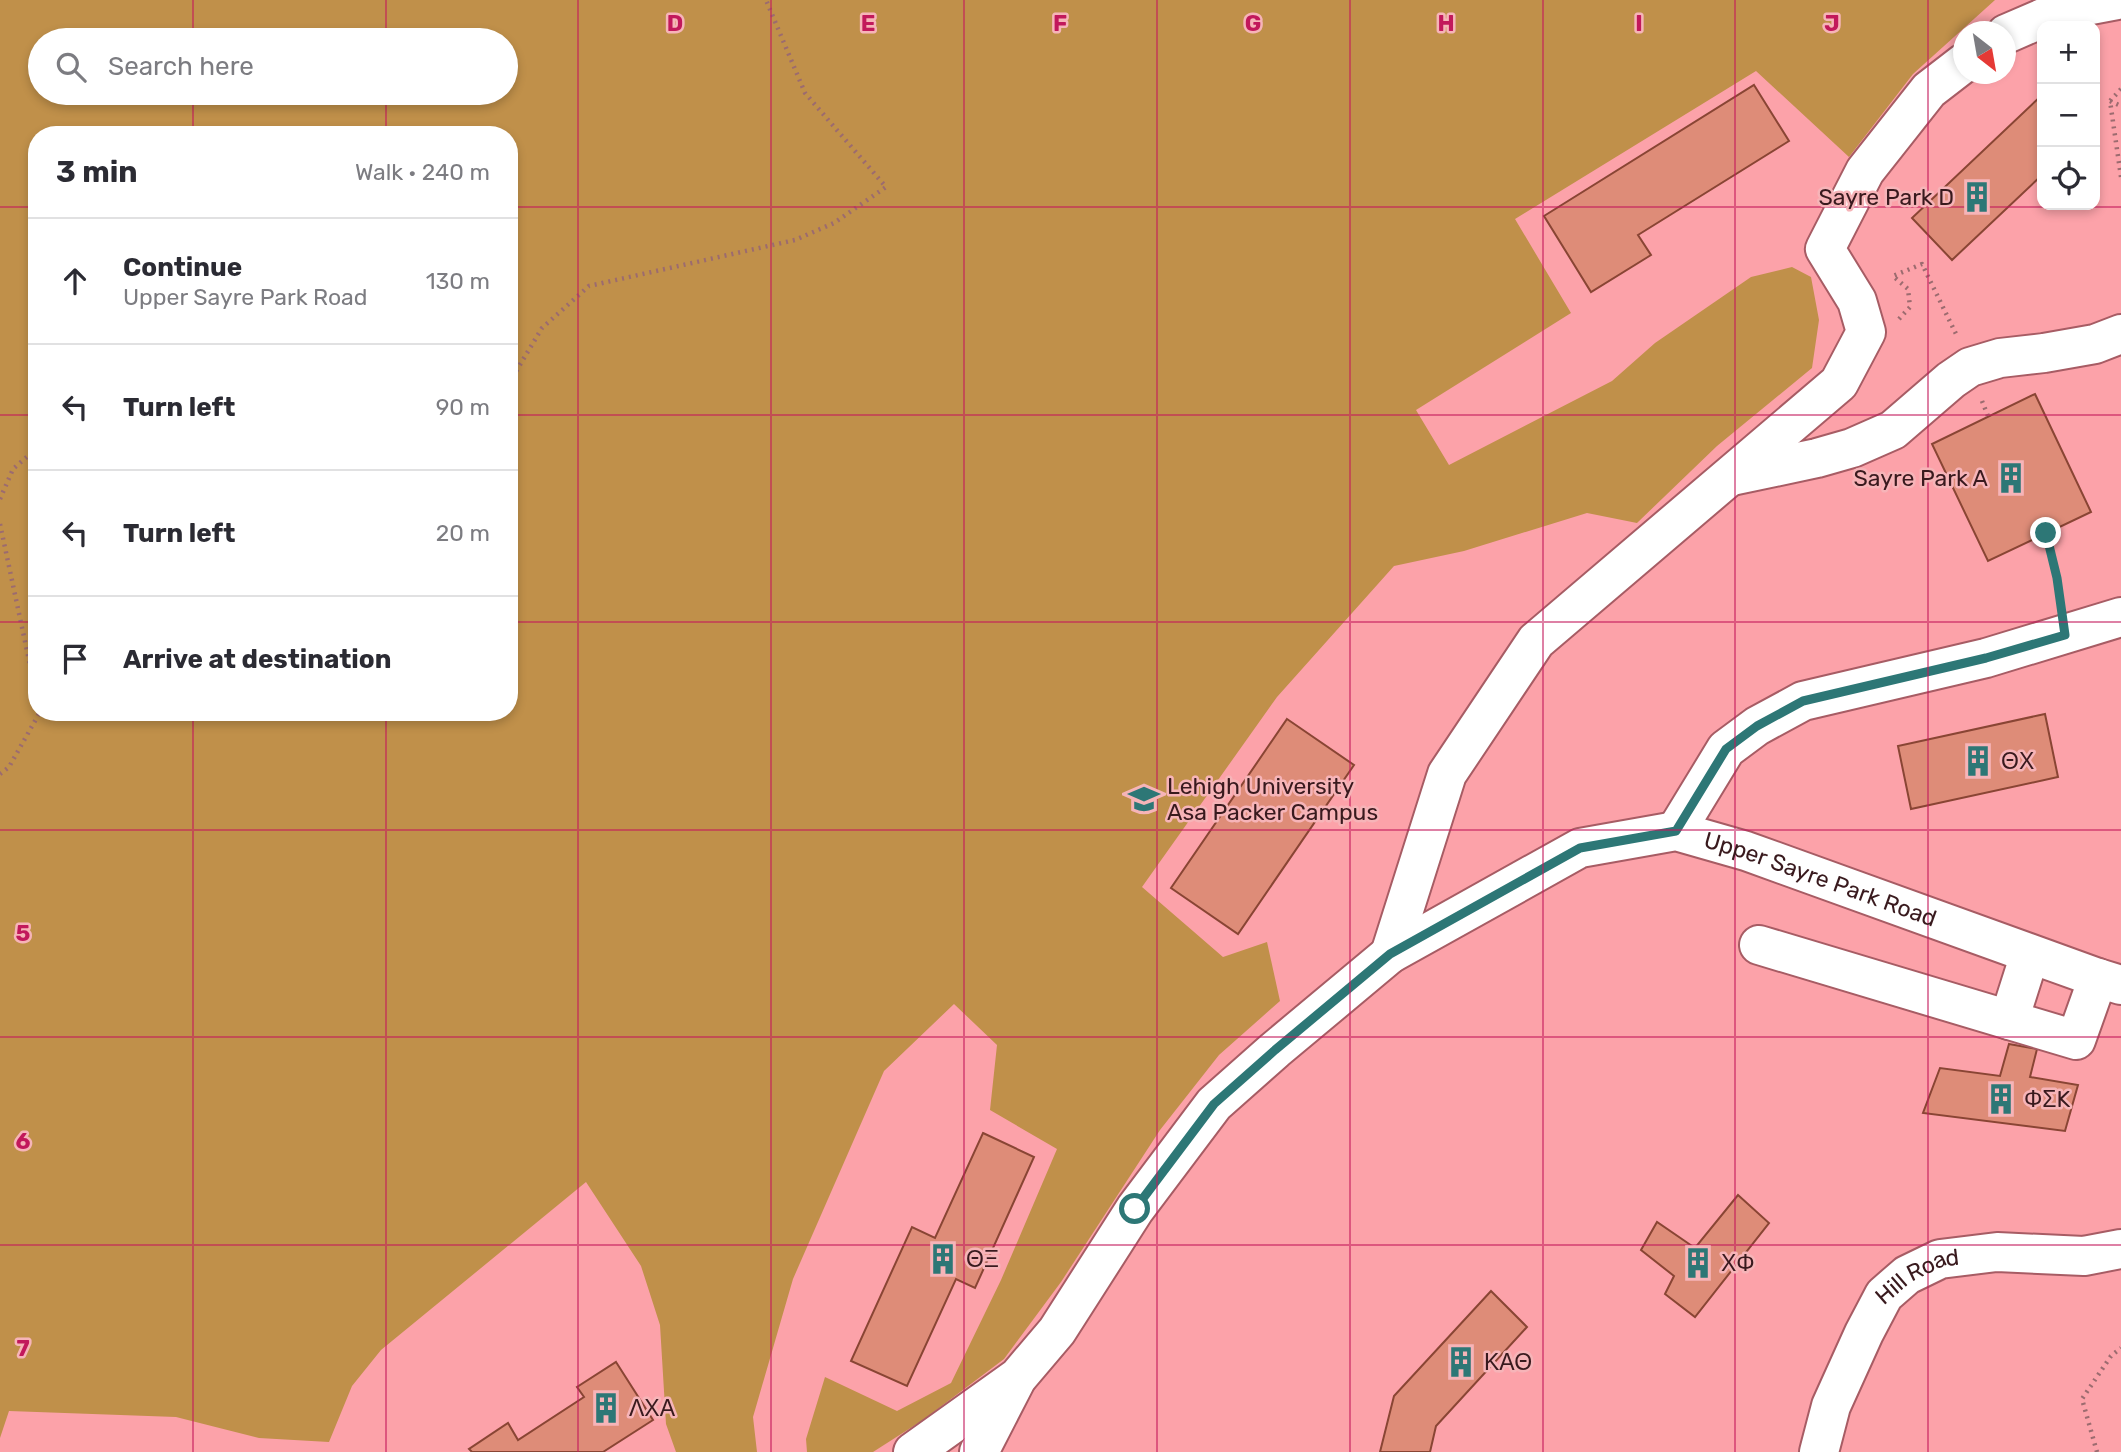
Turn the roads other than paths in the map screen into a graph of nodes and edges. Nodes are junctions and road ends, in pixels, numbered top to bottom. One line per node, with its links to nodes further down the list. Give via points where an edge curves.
1 (2117, 0): 2 (street, via 2059,11)
2 (2016, 30)
3 (1953, 71): 5 (street, via 1929,90 1865,171 1825,249 1857,301 1866,332 1839,383)
4 (2121, 334): 5 (street, via 2095,344 1970,367 1893,430 1818,458)
5 (1730, 476): 9 (street, via 1536,641 1447,774)
6 (2102, 630): 7 (street, via 1803,701 1726,749)
7 (1676, 831): 9 (street, Upper Sayre Park Road, via 1580,848); 10 (street, Upper Sayre Park Road, via 1746,850)
8 (1759, 945): 12 (street)
9 (1390, 954): 14 (street, Upper Sayre Park Road, via 1214,1104 1135,1209 1057,1331)
10 (2030, 954): 11 (street, Upper Sayre Park Road); 12 (street)
11 (2109, 981): 12 (street, via 2077,1040)
12 (2009, 1020)
13 (2121, 1250): 17 (street, Hill Road, via 2084,1256 1997,1252 1940,1259 1907,1275 1884,1295 1864,1333 1831,1406)
14 (1018, 1377): 15 (street, Upper Sayre Park Road); 16 (street, Upper Sayre Park Road)
15 (913, 1452)
16 (979, 1452)
17 (1819, 1452)

